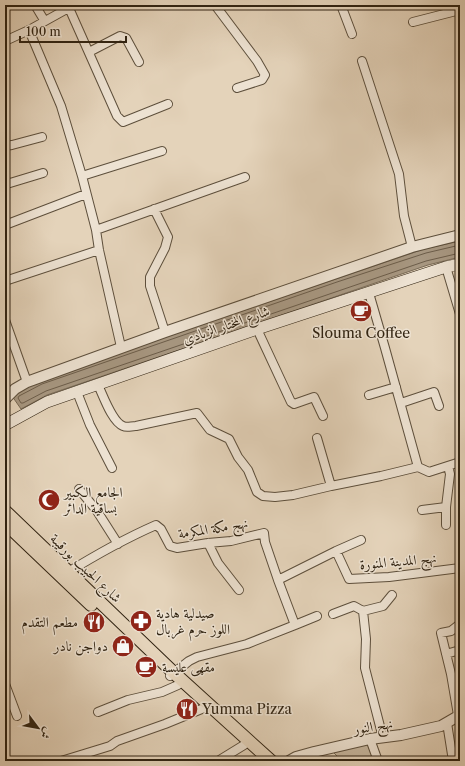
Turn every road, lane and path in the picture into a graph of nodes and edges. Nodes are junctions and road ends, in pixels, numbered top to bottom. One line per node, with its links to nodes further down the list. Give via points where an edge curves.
1 (35, 5): 6 (street)
2 (215, 5): 14 (street, via 265,74 262,80)
3 (341, 5): 9 (street)
4 (72, 6): 6 (street); 11 (street)
5 (460, 10): 7 (street)
6 (44, 20): 8 (street)
7 (413, 22)
8 (29, 30): 10 (street); 20 (street, via 61,106)
9 (352, 34)
10 (5, 41)
11 (89, 52): 12 (street, via 120,36 126,38); 15 (street, via 117,116 123,122)
12 (138, 62)
13 (362, 62): 28 (street, via 399,174 404,216)
14 (237, 88)
15 (168, 104)
16 (42, 137): 17 (street)
17 (5, 146)
18 (162, 151): 20 (street)
19 (43, 173): 22 (street, via 10,183)
20 (82, 176): 23 (street)
21 (245, 177): 24 (street)
22 (5, 182)
23 (86, 194): 25 (street); 26 (street)
24 (154, 209): 26 (street); 37 (street, via 168,237 150,276 150,286)
25 (5, 225)
26 (96, 230): 29 (street)
27 (460, 235): 28 (street)
28 (412, 247): 37 (street)
29 (99, 250): 32 (street); 38 (street)
30 (460, 264): 31 (main road, شارع المختار الزيادي)
31 (446, 267): 33 (main road, شارع المختار الزيادي); 34 (street)
32 (5, 281)
33 (369, 293): 36 (main road, شارع المختار الزيادي); 41 (street)
34 (460, 314)
35 (5, 320): 39 (street)
36 (257, 329): 40 (main road, شارع المختار الزيادي); 47 (street, via 291,402 294,404 314,397)
37 (165, 332): 38 (street)
38 (121, 347): 39 (street)
39 (27, 382): 44 (street)
40 (98, 384): 42 (main road, شارع المختار الزيادي); 54 (street, via 114,418 127,427 197,413 210,430 229,439 248,470 257,492 263,496 275,497)
41 (396, 387): 43 (street); 45 (street)
42 (77, 392): 48 (main road, شارع المختار الزيادي, via 47,402); 53 (street)
43 (369, 395)
44 (5, 399)
45 (401, 403): 46 (street, via 434,392); 52 (street)
46 (439, 406)
47 (323, 416)
48 (5, 425)
49 (317, 438): 54 (street)
50 (460, 462): 51 (street)
51 (448, 466): 52 (street, via 429,472); 56 (street, via 450,474)
52 (418, 467): 54 (street)
53 (112, 468)
54 (331, 486)
55 (79, 489): 63 (street)
56 (446, 507): 57 (street); 60 (street)
57 (422, 510)
58 (5, 511): 66 (main road, شارع الحبيب بورقيبة)
59 (5, 523): 66 (main road, شارع الحبيب بورقيبة)
60 (446, 525)
61 (361, 540): 64 (street)
62 (208, 543): 63 (street, نهج مكة المكرمة, via 177,548 170,546 156,525); 67 (street, نهج مكة المكرمة, via 231,541 264,533); 68 (street, via 218,563)
63 (118, 544): 66 (street, نهج مكة المكرمة)
64 (336, 551): 65 (street, نهج المدينة المنورة, via 349,578 389,577); 67 (street)
65 (460, 568)
66 (65, 574): 79 (main road, شارع الحبيب بورقيبة)
67 (278, 580): 76 (street)
68 (239, 590)
69 (392, 595): 72 (street, via 383,606)
70 (460, 606): 71 (street)
71 (460, 609)
72 (363, 611): 73 (street, via 354,606); 87 (street, via 366,639 365,668)
73 (333, 614)
74 (317, 616): 76 (street)
75 (460, 624): 78 (street, via 451,631 441,633)
76 (295, 625): 79 (street, via 247,644 197,657)
77 (460, 650): 78 (street)
78 (446, 654): 84 (street)
79 (172, 674): 81 (main road, شارع الحبيب بورقيبة); 93 (main road, شارع الحبيب بورقيبة)
80 (5, 684): 85 (street)
81 (178, 685): 82 (main road, شارع الحبيب بورقيبة); 83 (street)
82 (204, 708): 89 (main road, شارع الحبيب بورقيبة); 90 (street, via 117,741 110,746)
83 (98, 712)
84 (459, 715): 86 (street, نهج النور)
85 (17, 716)
86 (447, 723): 87 (street, نهج النور); 96 (street)
87 (383, 738): 88 (street, نهج النور)
88 (370, 739): 94 (street, نهج النور, via 314,752); 95 (street)
89 (244, 745): 91 (street); 92 (main road, شارع الحبيب بورقيبة)
90 (61, 761)
91 (218, 761)
92 (262, 761)
93 (271, 761)
94 (289, 761)
95 (378, 761)
96 (454, 761)

